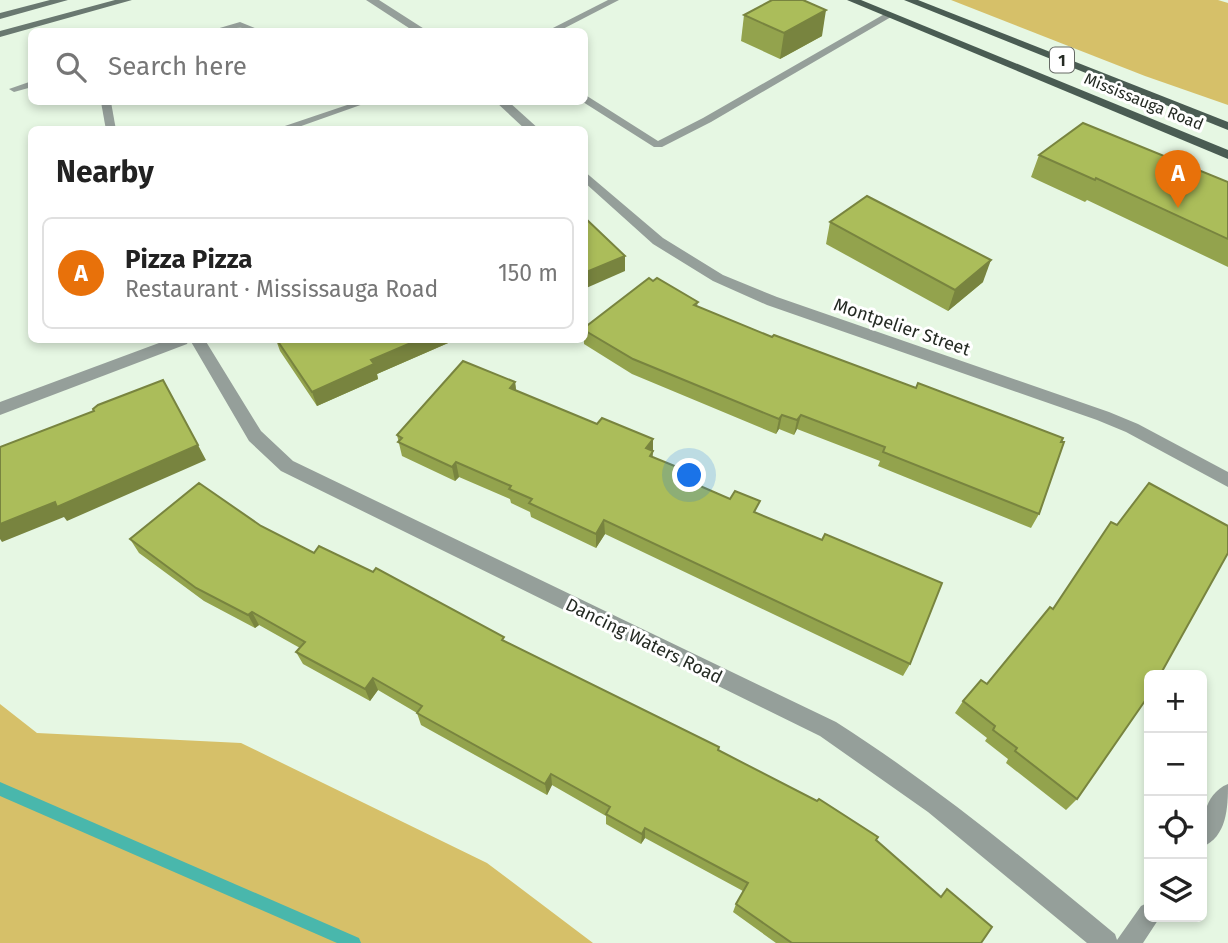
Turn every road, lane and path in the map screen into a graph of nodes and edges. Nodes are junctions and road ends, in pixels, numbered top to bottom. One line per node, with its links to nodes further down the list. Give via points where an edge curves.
1 (63, 0): 8 (street)
2 (127, 0): 13 (street)
3 (371, 0): 11 (street)
4 (615, 0): 12 (lane)
5 (852, 0): 7 (main road, Mississauga Road / 1)
6 (909, 0): 20 (main road, Mississauga Road / 1)
7 (888, 15): 16 (lane, via 658,145); 24 (main road, Mississauga Road / 1)
8 (0, 16)
9 (227, 28): 10 (lane)
10 (249, 28)
11 (417, 28)
12 (556, 28)
13 (0, 34)
14 (28, 85): 15 (lane)
15 (14, 89)
16 (588, 101)
17 (107, 105): 21 (lane)
18 (349, 105): 22 (lane)
19 (505, 105): 23 (street)
20 (1228, 125)
21 (110, 126)
22 (289, 126)
23 (529, 126)
24 (1228, 155)
25 (588, 180): 29 (street, Montpelier Street, via 657,241 718,278 1103,416)
26 (172, 343): 28 (street)
27 (199, 343): 33 (street, Dancing Waters Road, via 256,436 288,466 828,729 936,803)
28 (0, 409)
29 (1228, 480)
30 (1228, 794): 31 (street)
31 (1207, 828)
32 (1144, 921): 34 (street)
33 (1105, 943)
34 (1128, 943)

